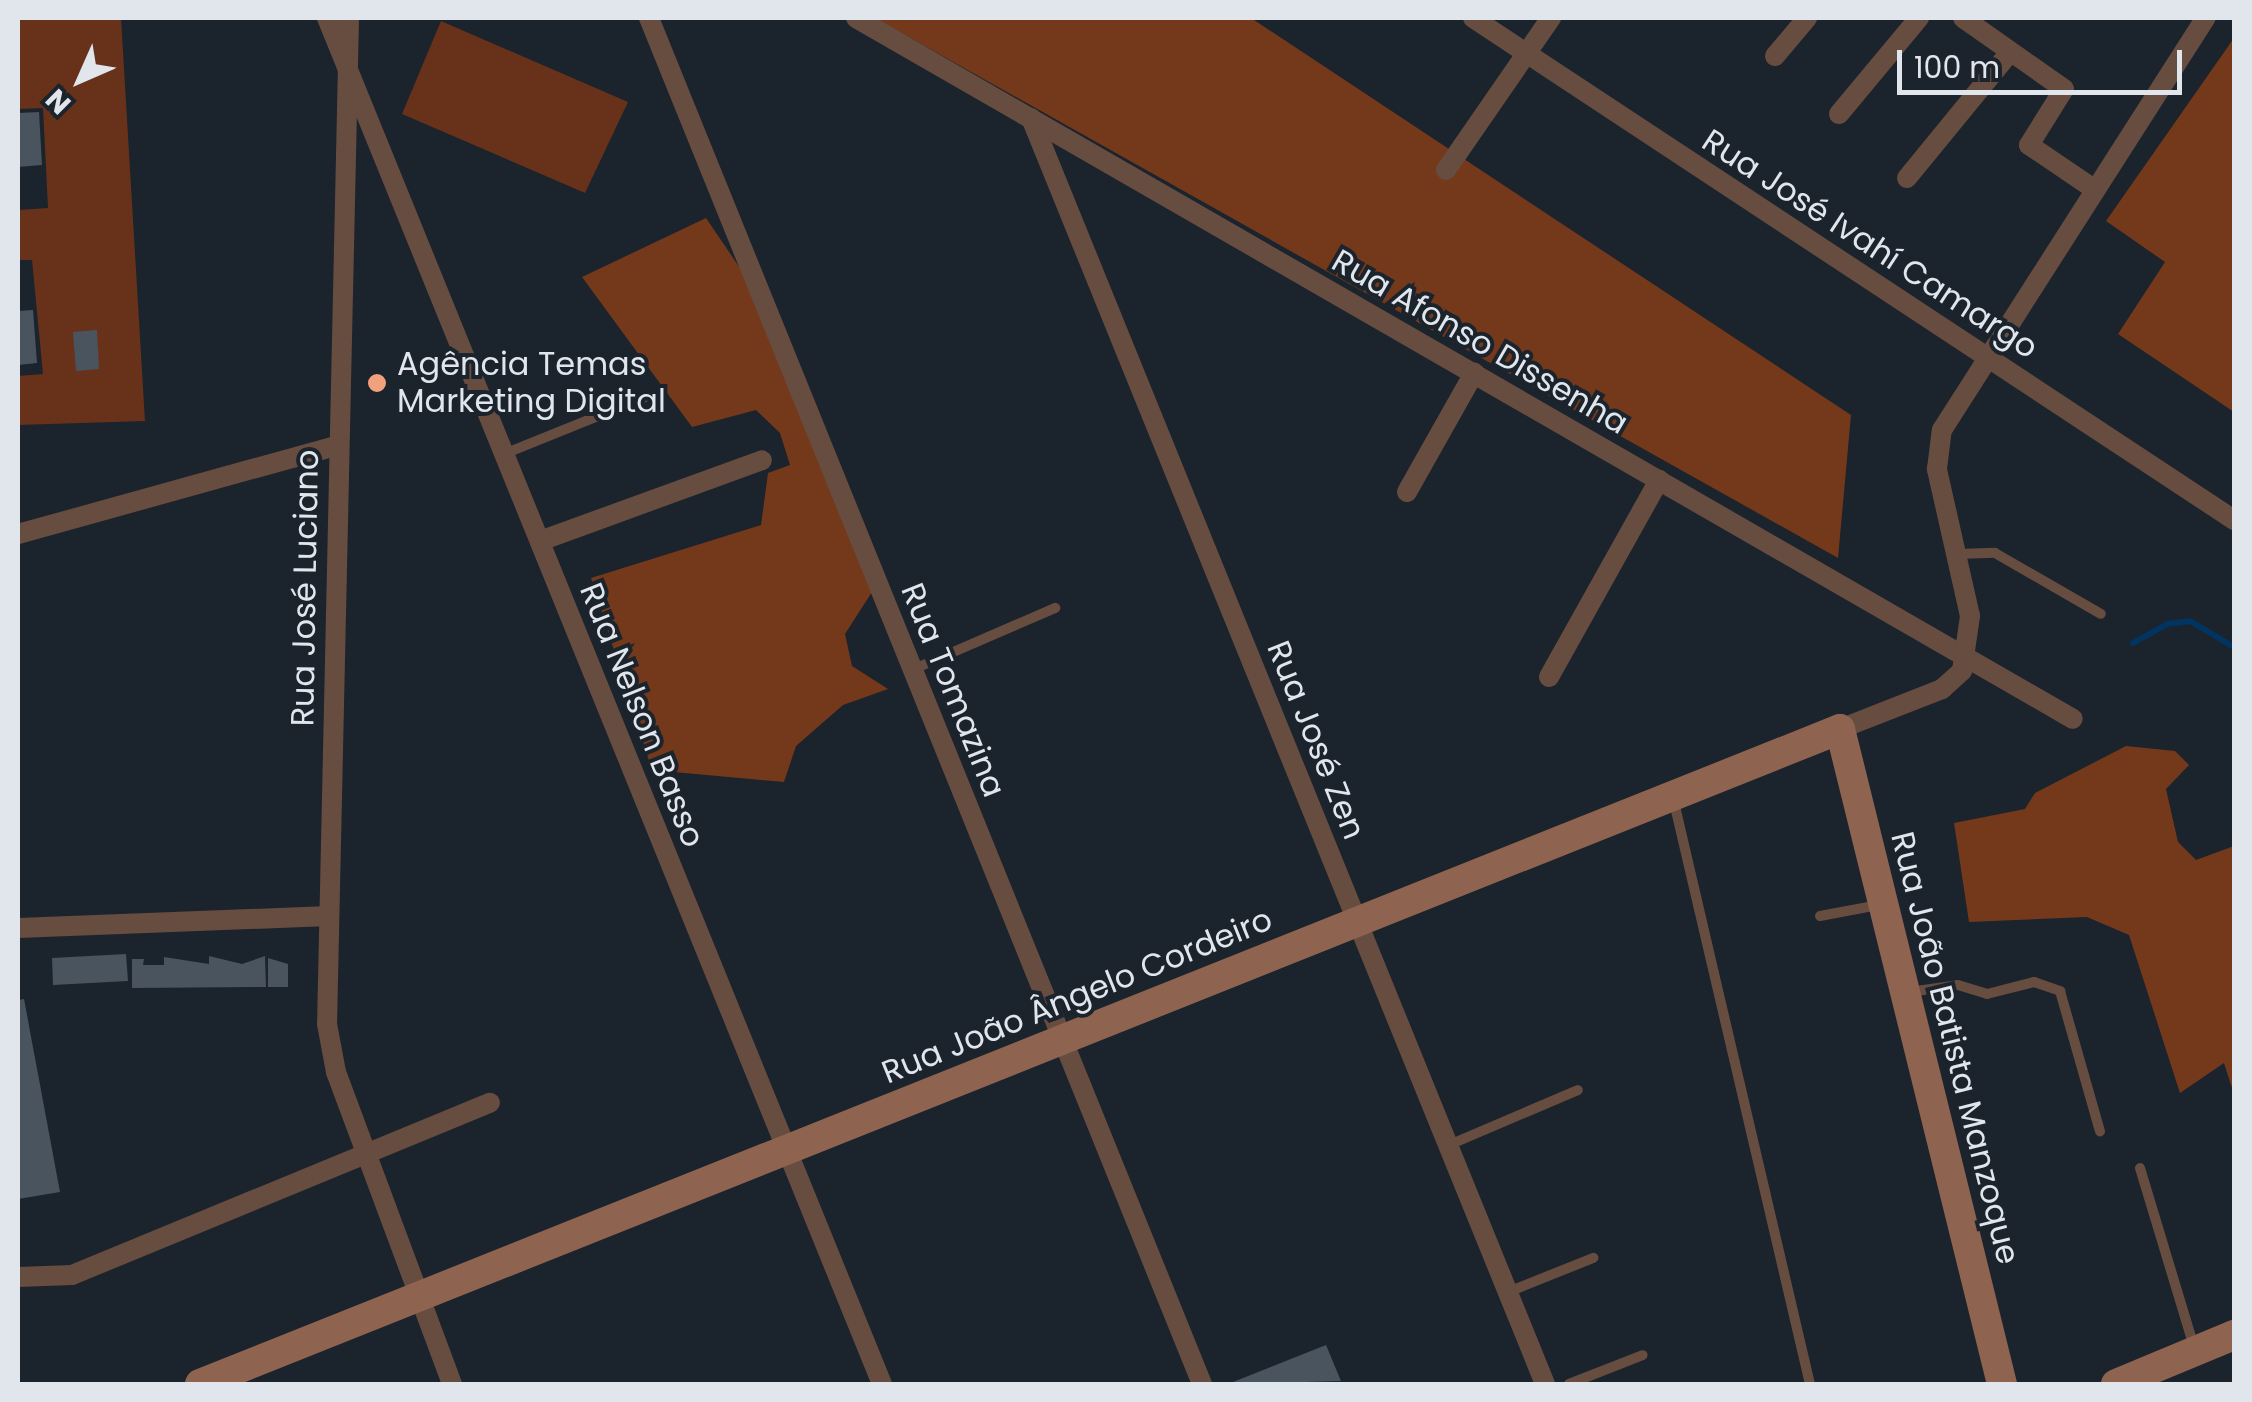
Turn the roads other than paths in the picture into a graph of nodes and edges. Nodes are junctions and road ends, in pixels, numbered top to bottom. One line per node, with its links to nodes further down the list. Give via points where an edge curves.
1 (326, 18): 14 (street, Rua Nelson Basso)
2 (349, 18): 14 (street, Rua José Luciano)
3 (649, 18): 35 (street, Rua Tomazina)
4 (856, 18): 16 (street, Rua Afonso Dissenha)
5 (1473, 18): 12 (street, Rua José Ivahí Camargo)
6 (1551, 18): 12 (street)
7 (1807, 18): 13 (street)
8 (1919, 18): 15 (street)
9 (1963, 18): 11 (street)
10 (2205, 18): 19 (street)
11 (2010, 52): 18 (street); 19 (street, via 2064,88 2029,146)
12 (1526, 53): 17 (street); 20 (street, Rua José Ivahí Camargo)
13 (1775, 56)
14 (346, 69): 23 (street, Rua José Luciano); 24 (street, Rua Nelson Basso)
15 (1839, 114)
16 (1031, 118): 21 (street, Rua Afonso Dissenha); 43 (street, Rua José Zen)
17 (1446, 170)
18 (1907, 178)
19 (2094, 189): 20 (street)
20 (1986, 356): 28 (street, Rua José Ivahí Camargo); 31 (street, via 1950,411 1937,449)
21 (1474, 373): 26 (street, Rua Afonso Dissenha); 27 (street)
22 (645, 397): 24 (lane)
23 (338, 445): 29 (street); 41 (street, Rua José Luciano)
24 (504, 454): 30 (street, Rua Nelson Basso)
25 (762, 460): 30 (street)
26 (1659, 480): 34 (street, Rua Afonso Dissenha); 36 (street)
27 (1407, 492)
28 (2234, 520)
29 (18, 534)
30 (540, 542): 51 (street, Rua Nelson Basso)
31 (1957, 554): 33 (lane, via 1996,553); 34 (street, via 1970,616)
32 (1055, 608): 35 (lane)
33 (2100, 614)
34 (1967, 657): 37 (street, Rua Afonso Dissenha); 38 (street, Rua João Ângelo Cordeiro, via 1942,690)
35 (912, 670): 46 (street, Rua Tomazina)
36 (1548, 676)
37 (2073, 719)
38 (1840, 728): 39 (street, Rua João Ângelo Cordeiro); 40 (street, Rua João Batista Manzoque)
39 (1673, 796): 43 (street, Rua João Ângelo Cordeiro); 67 (lane)
40 (1883, 904): 42 (lane); 45 (street, Rua João Batista Manzoque)
41 (329, 916): 44 (street); 52 (street, Rua José Luciano, via 329,1042)
42 (1820, 916)
43 (1357, 922): 46 (street, Rua João Ângelo Cordeiro); 50 (street, Rua José Zen)
44 (18, 928)
45 (1905, 992): 49 (lane, via 1958,985 1988,994 2034,982 2060,990); 68 (street, Rua João Batista Manzoque)
46 (1062, 1040): 51 (street, Rua João Ângelo Cordeiro); 64 (street, Rua Tomazina)
47 (1578, 1090): 50 (lane)
48 (490, 1103): 52 (street)
49 (2100, 1131)
50 (1448, 1145): 56 (street, Rua José Zen)
51 (786, 1150): 57 (street, Rua João Ângelo Cordeiro); 63 (street, Rua Nelson Basso)
52 (366, 1154): 55 (street, via 72,1275); 57 (street, Rua José Luciano)
53 (2140, 1168): 59 (lane)
54 (1594, 1258): 56 (lane)
55 (18, 1277)
56 (1508, 1293): 65 (street, Rua José Zen)
57 (419, 1297): 61 (street, Rua João Ângelo Cordeiro, via 253,1369); 62 (street, Rua José Luciano)
58 (2234, 1335): 59 (street)
59 (2197, 1352): 69 (street)
60 (1643, 1355): 66 (lane)
61 (200, 1384)
62 (452, 1384)
63 (882, 1384)
64 (1202, 1384)
65 (1545, 1384)
66 (1569, 1384)
67 (1810, 1384)
68 (2002, 1384)
69 (2116, 1384)

